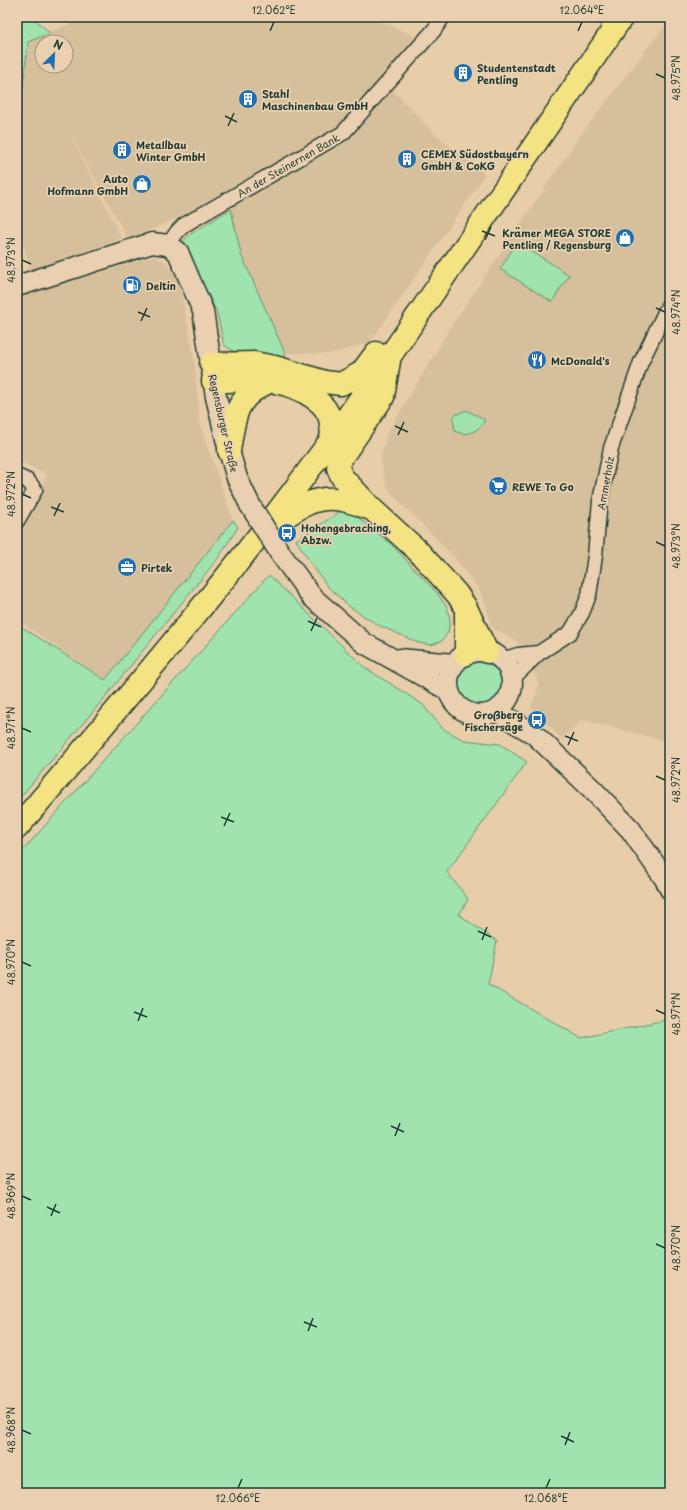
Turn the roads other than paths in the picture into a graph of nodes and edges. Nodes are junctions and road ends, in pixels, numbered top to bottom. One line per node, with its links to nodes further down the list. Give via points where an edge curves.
1 (443, 17): 3 (street, An der Steinernen Bank, via 343,133 184,225)
2 (615, 22): 6 (main road)
3 (168, 245): 4 (street, via 152,243); 8 (street, Regensburger Straße, via 178,252 203,310)
4 (17, 286)
5 (670, 302): 17 (street, Ammerholz, via 641,362 611,448 600,501 589,595 570,633)
6 (416, 318): 7 (main road); 8 (main road, via 395,328 361,374 340,384 254,363)
7 (390, 356): 10 (main road); 13 (main road, via 382,397 339,461 338,468 342,477)
8 (212, 373): 9 (main road); 11 (street, Regensburger Straße)
9 (271, 380): 10 (main road, via 293,386 320,402 330,419); 11 (main road, via 249,393 241,403 235,416)
10 (332, 438): 15 (main road)
11 (229, 451): 19 (street, Regensburger Straße, bridge, via 237,478 250,505 312,597 364,643)
12 (17, 476): 14 (street, via 28,481 35,490)
13 (373, 510): 15 (main road, via 347,500 308,502 285,516); 16 (main road, via 417,550)
14 (17, 521)
15 (255, 540): 25 (main road)
16 (465, 606): 18 (main road); 20 (main road)
17 (539, 652): 18 (street, Ammerholz); 21 (street, Ammerholz)
18 (495, 656): 20 (street, via 476,651); 21 (street, via 509,669)
19 (392, 659): 20 (street, Regensburger Straße); 22 (street, Regensburger Straße)
20 (460, 659): 22 (street, via 450,672)
21 (512, 685): 23 (street, via 508,698); 24 (street, via 520,712)
22 (448, 690): 23 (street, via 458,707 466,712 486,715)
23 (496, 711): 24 (street)
24 (534, 734): 26 (street, via 631,830)
25 (17, 828)
26 (670, 889)

